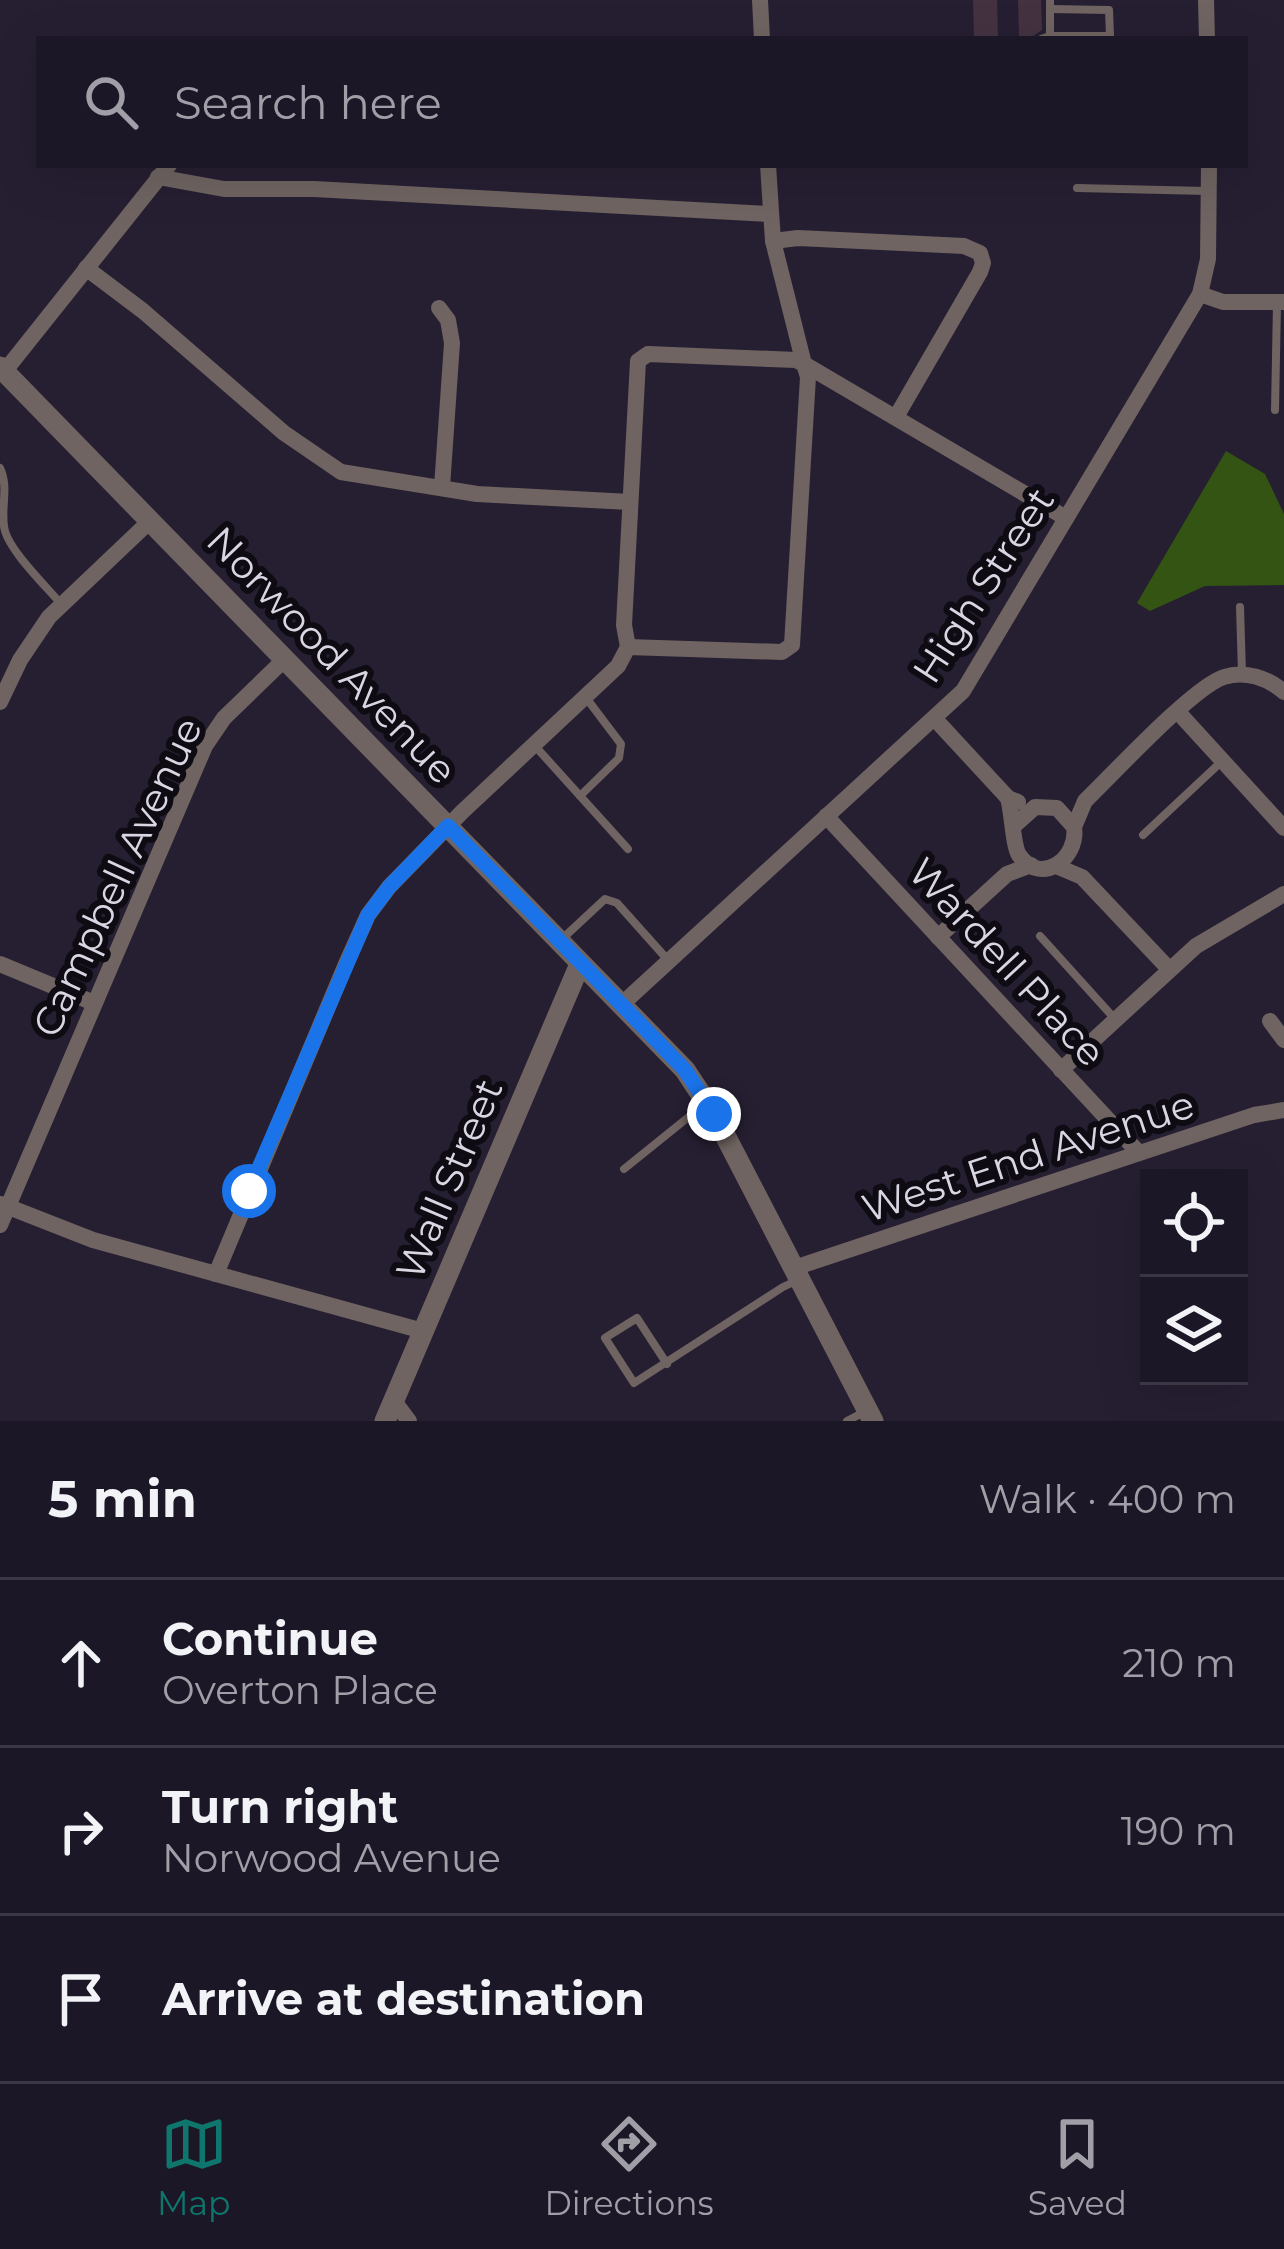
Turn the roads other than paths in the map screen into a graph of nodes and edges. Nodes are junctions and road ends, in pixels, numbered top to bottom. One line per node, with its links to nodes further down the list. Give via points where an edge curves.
1 (760, 0): 4 (street)
2 (1206, 0): 7 (street)
3 (1050, 4): 5 (lane); 6 (lane, via 1109,10)
4 (762, 36)
5 (1046, 36)
6 (1110, 36)
7 (1207, 36)
8 (768, 168): 13 (street)
9 (1209, 168): 12 (street, High Street)
10 (164, 171): 13 (street, via 224,189); 15 (street)
11 (1077, 188): 12 (lane)
12 (1209, 191): 16 (street, High Street)
13 (769, 214): 14 (street)
14 (773, 241): 19 (street); 22 (street, via 964,246 980,253 980,272)
15 (86, 268): 20 (street); 24 (street, via 330,467)
16 (1199, 294): 17 (street); 26 (street, High Street)
17 (1281, 302): 21 (lane)
18 (439, 308): 24 (street, via 452,343)
19 (804, 364): 22 (street); 25 (street, via 643,355 636,365); 31 (street, via 789,649)
20 (2, 370): 27 (street, Norwood Avenue)
21 (1275, 410)
22 (896, 417): 26 (street)
23 (0, 467): 28 (lane, via 7,481)
24 (442, 487): 25 (street)
25 (630, 502): 31 (street)
26 (1066, 518): 38 (street, High Street, via 964,691)
27 (150, 521): 29 (street); 32 (street, Norwood Avenue)
28 (2, 528): 29 (lane)
29 (62, 604): 36 (street)
30 (1240, 607): 33 (lane)
31 (628, 647): 35 (street)
32 (285, 659): 48 (street, Norwood Avenue); 67 (street, Campbell Avenue, via 205,746)
33 (1243, 674): 34 (street); 37 (street, via 1212,682)
34 (1284, 692)
35 (585, 697): 39 (street); 41 (lane, via 621,744 619,758)
36 (0, 702)
37 (1178, 712): 40 (street); 43 (street)
38 (934, 718): 42 (street); 46 (street, High Street)
39 (534, 744): 41 (lane); 48 (street)
40 (1222, 761): 50 (street); 51 (lane)
41 (580, 796): 53 (lane)
42 (1008, 798): 44 (street); 47 (street)
43 (1084, 801): 45 (street); 49 (street)
44 (1036, 807): 45 (street); 47 (street)
45 (1057, 808): 49 (street)
46 (826, 816): 61 (street, Wardell Place); 63 (street, High Street)
47 (1016, 824): 52 (street)
48 (448, 826): 62 (street, Norwood Avenue); 79 (street, via 368,915)
49 (1074, 827): 54 (street)
50 (1284, 828)
51 (1143, 835)
52 (1015, 848): 55 (street); 57 (street)
53 (628, 849)
54 (1073, 850): 56 (street); 58 (street)
55 (1030, 865): 56 (street); 57 (street)
56 (1056, 866): 58 (street)
57 (1006, 874): 61 (street)
58 (1082, 878): 66 (street)
59 (1284, 894): 66 (street)
60 (1040, 936): 69 (lane)
61 (938, 938): 72 (street, Wardell Place)
62 (559, 942): 63 (lane, via 605,898); 65 (street, Norwood Avenue)
63 (668, 961): 68 (street, High Street)
64 (0, 964): 67 (street)
65 (580, 964): 68 (street, Norwood Avenue); 81 (street, Wall Street)
66 (1169, 969): 69 (street)
67 (94, 1003): 77 (street, Campbell Avenue)
68 (620, 1005): 73 (street, Norwood Avenue)
69 (1115, 1019): 72 (street)
70 (1270, 1021): 71 (street)
71 (1284, 1040)
72 (1061, 1070): 75 (street, Wardell Place)
73 (707, 1102): 76 (lane); 80 (street, Norwood Avenue)
74 (1284, 1110): 75 (street, West End Avenue)
75 (1138, 1154): 80 (street, West End Avenue)
76 (624, 1169)
77 (4, 1205): 78 (street, Campbell Avenue); 79 (street)
78 (0, 1225)
79 (216, 1274): 81 (street)
80 (796, 1274): 82 (lane); 84 (street, Norwood Avenue)
81 (423, 1331): 83 (street, Wall Street)
82 (667, 1364): 82 (lane, via 634,1383 605,1338 637,1318)
83 (390, 1411): 85 (street)
84 (862, 1418)
85 (409, 1421)

